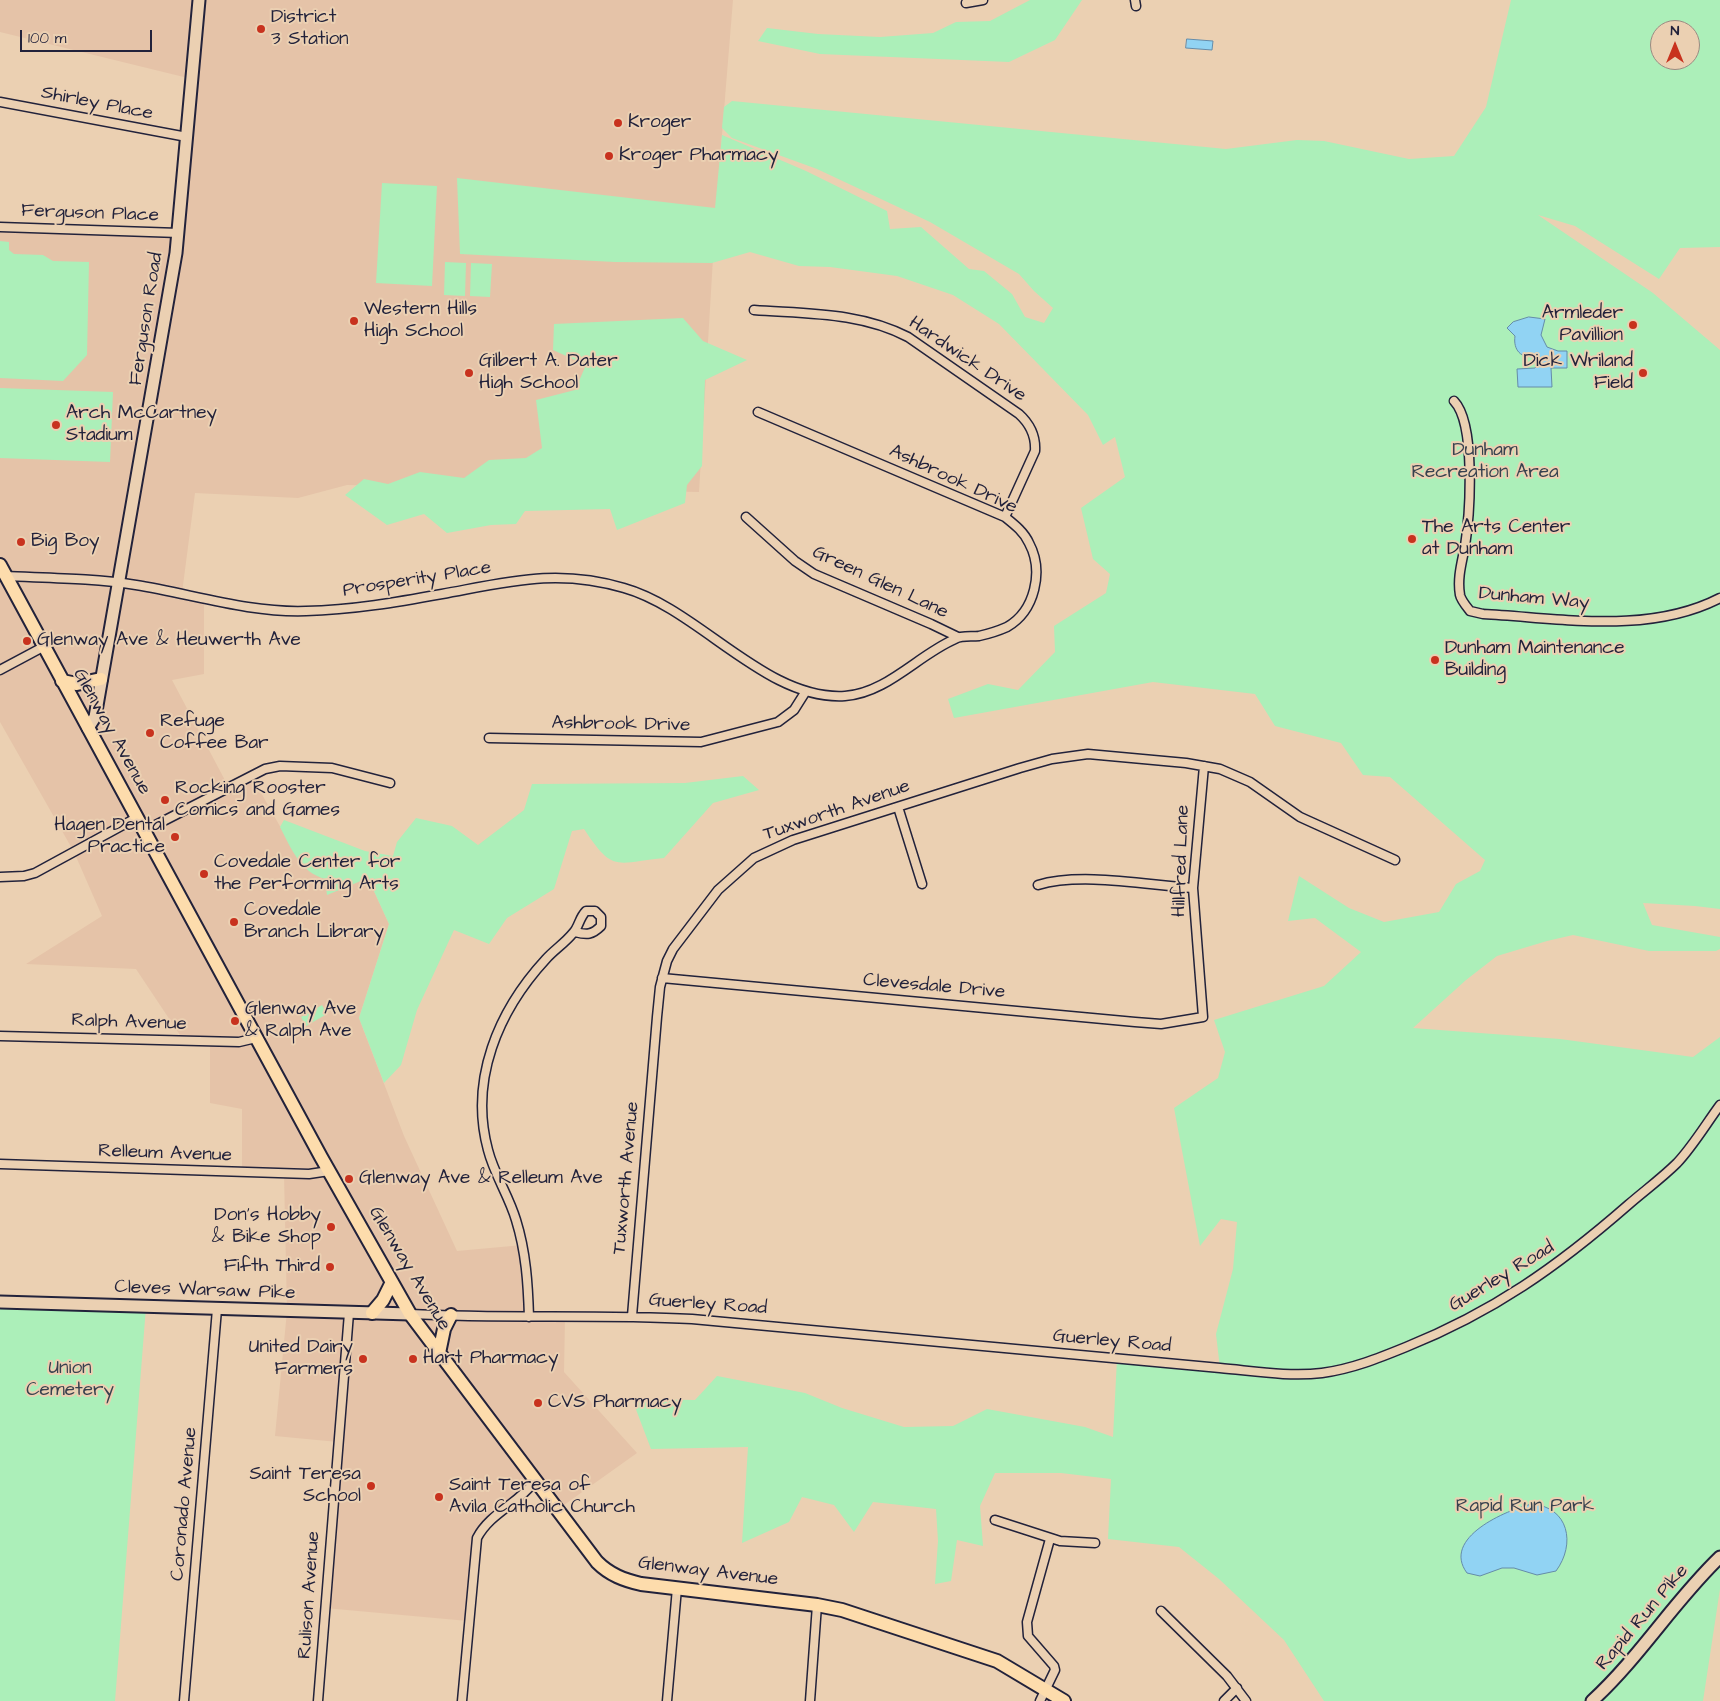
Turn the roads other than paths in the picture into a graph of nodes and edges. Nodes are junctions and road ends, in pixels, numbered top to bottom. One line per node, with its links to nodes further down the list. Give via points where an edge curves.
1 (199, 0): 5 (street, Ferguson Road)
2 (982, 0): 3 (street)
3 (966, 2)
4 (0, 102): 5 (street, Shirley Place)
5 (187, 137): 7 (street, Ferguson Road)
6 (0, 228): 7 (street, Ferguson Place)
7 (179, 233): 14 (street, Ferguson Road)
8 (754, 310): 12 (street, Hardwick Drive, via 853,318 893,330 908,337 1018,414 1030,426 1035,451)
9 (1454, 401): 15 (street, Dunham Way, via 1460,408 1466,432 1470,482 1459,580 1460,597 1470,611 1634,621 1684,612)
10 (758, 412): 12 (street, Ashbrook Drive)
11 (746, 517): 16 (street, Green Glen Lane, via 795,562 814,574)
12 (1005, 518): 16 (street, Ashbrook Drive, via 1024,535 1034,554 1033,594 1022,614 1007,626 978,636)
13 (3, 571): 14 (street, Prosperity Place); 17 (main road, Glenway Avenue)
14 (119, 583): 19 (street, Ferguson Road); 21 (street, Prosperity Place, via 241,606 306,611 410,600 530,578 597,581 642,594 664,605 746,661)
15 (1720, 598)
16 (958, 637): 21 (street, Ashbrook Drive, via 888,680 859,693 823,696)
17 (43, 647): 18 (street); 20 (main road, Glenway Avenue)
18 (0, 670)
19 (101, 679): 20 (main road, via 77,684); 22 (street, Ferguson Road, via 95,717)
20 (62, 682): 22 (main road, Glenway Avenue)
21 (806, 691): 23 (street, Ashbrook Drive, via 794,710 778,722 701,742)
22 (88, 728): 27 (main road, Glenway Avenue)
23 (489, 738)
24 (1204, 766): 26 (street, Tuxworth Avenue, via 1107,755 1071,755); 29 (street, Tuxworth Avenue, via 1236,775 1300,817); 33 (street, Hillfred Lane)
25 (390, 783): 28 (street, via 332,768 280,766 265,769)
26 (898, 807): 31 (street); 35 (street, Tuxworth Avenue, via 793,840 770,849 740,868 718,890 673,949)
27 (136, 818): 28 (main road, Glenway Avenue); 30 (street, via 35,873)
28 (144, 831): 38 (main road, Glenway Avenue)
29 (1395, 860)
30 (0, 877)
31 (922, 884)
32 (1038, 885): 33 (street, via 1082,879)
33 (1193, 888): 36 (street, Hillfred Lane)
34 (575, 932): 50 (street, via 546,960 514,1001 492,1047 484,1079 484,1132 523,1245)
35 (662, 978): 36 (street, Clevesdale Drive, via 1161,1024); 49 (street, Tuxworth Avenue)
36 (1203, 1017)
37 (0, 1036): 38 (street, Ralph Avenue, via 239,1042)
38 (256, 1038): 41 (main road, Glenway Avenue)
39 (1720, 1105): 49 (street, Guerley Road, via 1677,1162 1554,1266 1477,1314 1428,1338 1343,1369 1307,1374 1230,1369)
40 (0, 1164): 41 (street, Relleum Avenue, via 310,1174)
41 (329, 1171): 42 (main road, Glenway Avenue)
42 (392, 1282): 46 (main road); 47 (main road, Glenway Avenue)
43 (0, 1302): 44 (street, Cleves Warsaw Pike)
44 (217, 1309): 45 (street, Cleves Warsaw Pike); 62 (street, Coronado Avenue)
45 (349, 1313): 46 (street, Cleves Warsaw Pike); 63 (street, Rulison Avenue)
46 (372, 1313): 47 (street, Cleves Warsaw Pike)
47 (410, 1314): 48 (street, Guerley Road); 51 (main road, Glenway Avenue)
48 (451, 1315): 50 (street, Guerley Road); 51 (main road, via 444,1329)
49 (632, 1316): 50 (street, Guerley Road)
50 (529, 1317)
51 (439, 1354): 52 (main road, Glenway Avenue)
52 (534, 1482): 57 (main road, Glenway Avenue, via 610,1574 641,1584); 64 (street, via 491,1519 477,1538)
53 (995, 1520): 54 (street)
54 (1050, 1539): 55 (street); 61 (street, via 1027,1622 1028,1636 1054,1666)
55 (1095, 1542)
56 (1720, 1557): 71 (street, Rapid Run Pike, via 1613,1682)
57 (677, 1588): 58 (main road, Glenway Avenue); 65 (street)
58 (817, 1605): 61 (main road, Glenway Avenue, via 842,1610 997,1661); 66 (street)
59 (1161, 1611): 60 (street)
60 (1237, 1688): 69 (street); 70 (street)
61 (1046, 1689): 67 (street); 68 (main road, Glenway Avenue)
62 (184, 1701)
63 (318, 1701)
64 (462, 1701)
65 (667, 1701)
66 (810, 1701)
67 (1040, 1701)
68 (1064, 1701)
69 (1224, 1701)
70 (1246, 1701)
71 (1592, 1701)

